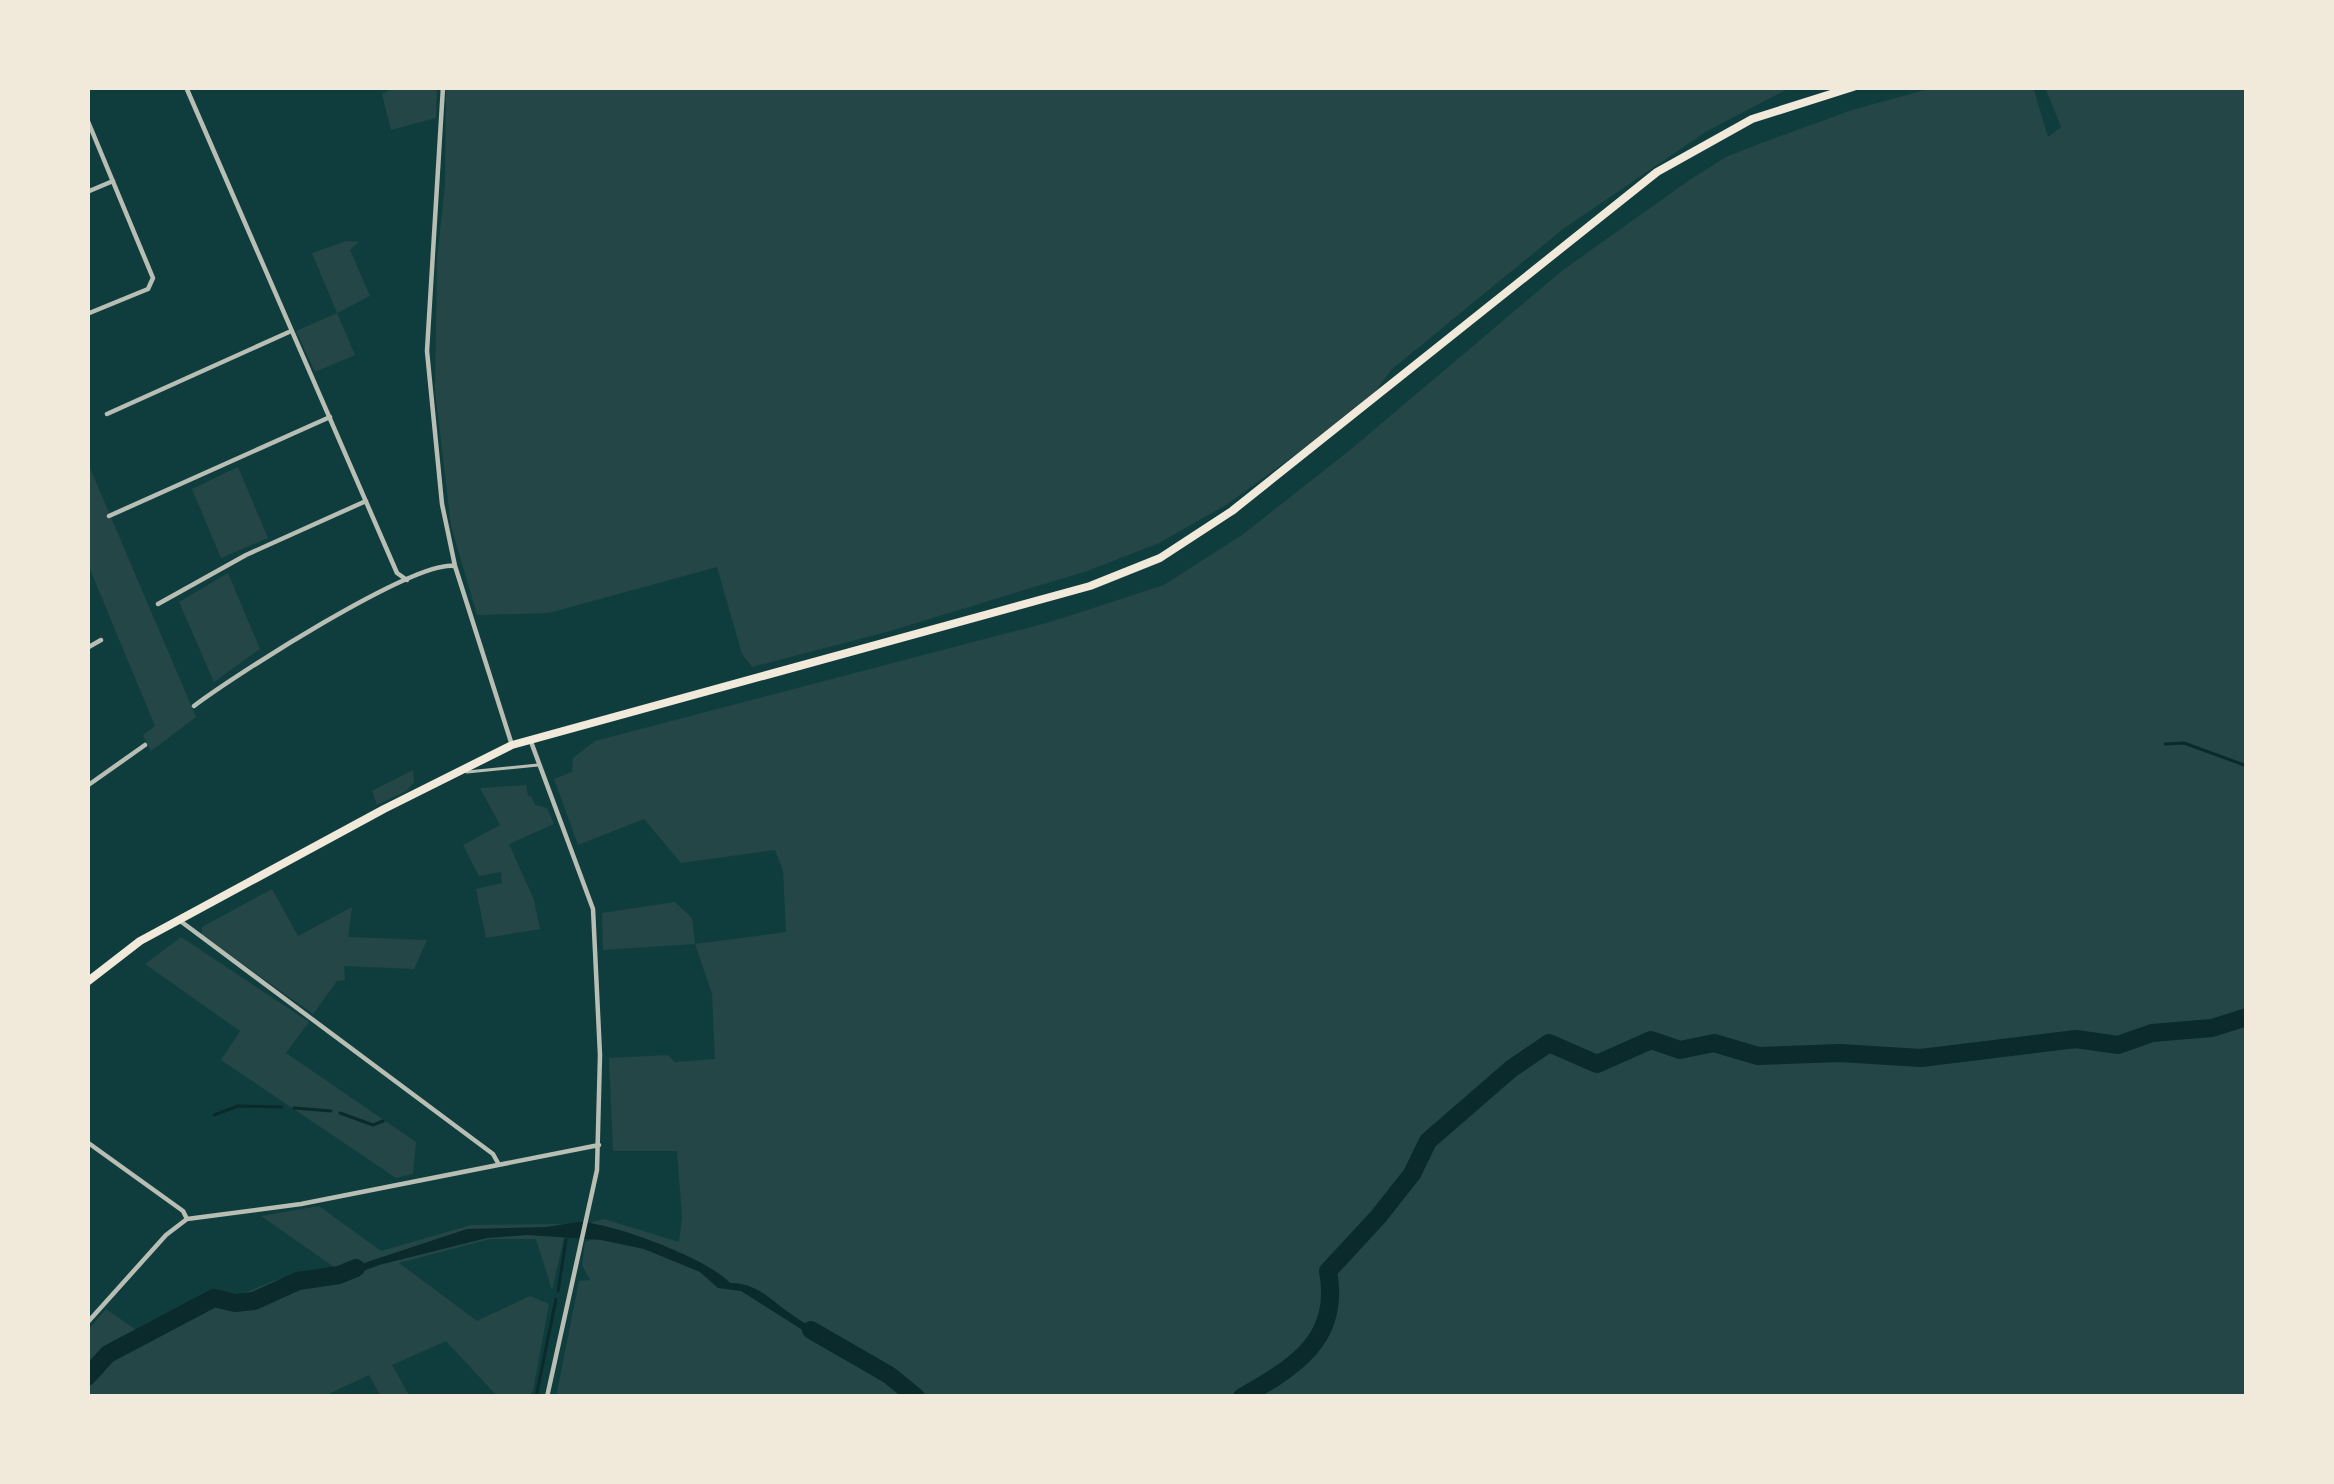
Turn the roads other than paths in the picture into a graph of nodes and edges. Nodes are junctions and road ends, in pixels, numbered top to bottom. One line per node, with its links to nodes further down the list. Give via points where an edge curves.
1 (186, 87): 8 (street)
2 (443, 87): 13 (street, via 427,351)
3 (1853, 87): 19 (main road, via 1752,119 1657,172 1232,511 1146,566)
4 (87, 119): 5 (street)
5 (113, 181): 6 (street); 7 (street, via 152,283)
6 (87, 192)
7 (87, 314)
8 (289, 332): 9 (street); 10 (street)
9 (107, 414)
10 (330, 417): 11 (street); 12 (street)
11 (366, 501): 14 (street); 15 (street)
12 (109, 516)
13 (454, 566): 14 (street); 21 (street)
14 (407, 580): 18 (street, via 248,665)
15 (158, 604)
16 (101, 640): 17 (street)
17 (87, 648)
18 (194, 706)
19 (530, 739): 21 (main road); 22 (street)
20 (145, 745): 24 (street)
21 (512, 745): 23 (main road)
22 (538, 765): 23 (lane); 28 (street, via 592,909)
23 (448, 776): 25 (main road)
24 (87, 786)
25 (178, 920): 26 (main road); 29 (street)
26 (87, 982)
27 (87, 1142): 30 (street)
28 (599, 1145): 29 (street); 32 (street)
29 (499, 1163): 30 (street)
30 (188, 1220): 31 (street)
31 (87, 1323)
32 (547, 1397)

